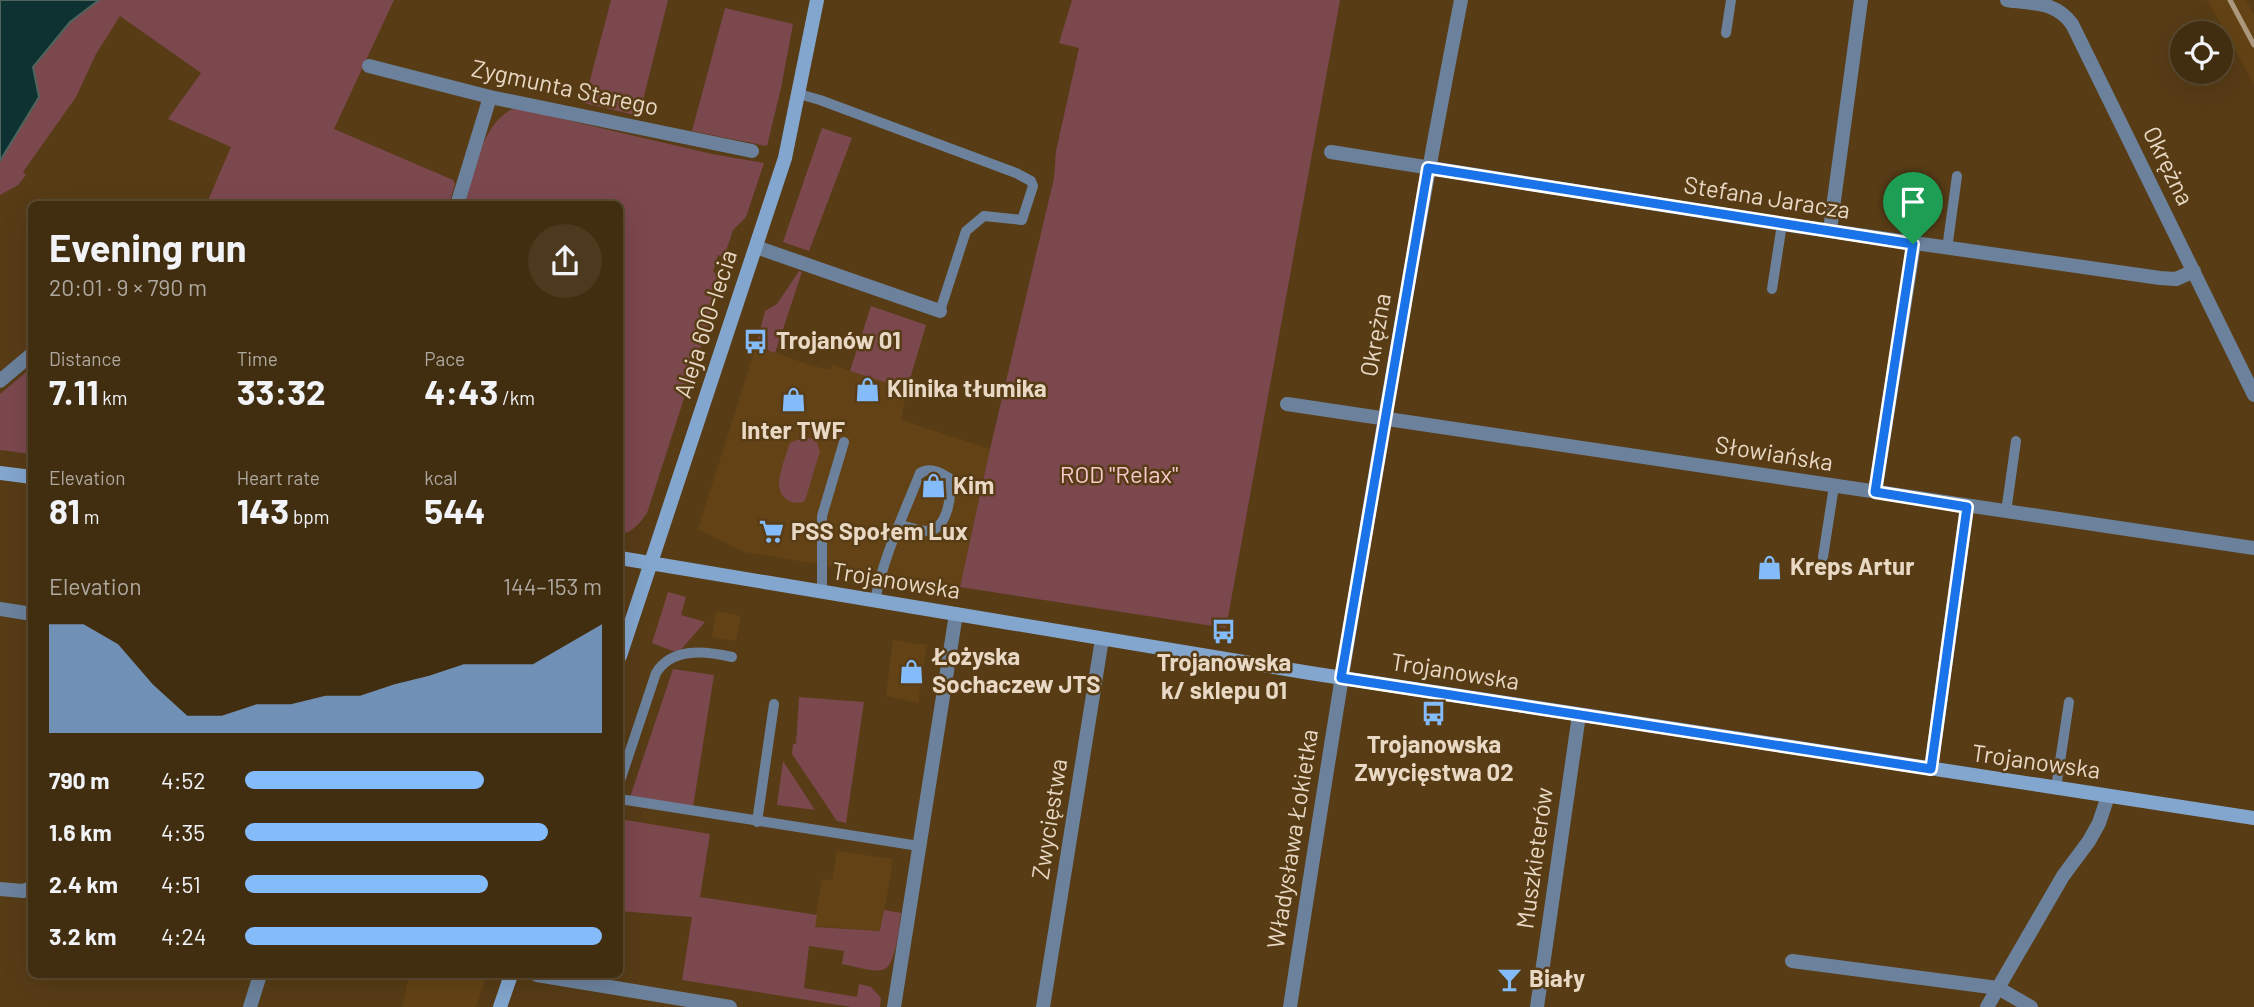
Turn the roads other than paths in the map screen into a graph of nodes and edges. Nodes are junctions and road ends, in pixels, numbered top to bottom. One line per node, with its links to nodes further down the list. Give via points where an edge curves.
1 (817, 0): 8 (street, Aleja 600-lecia)
2 (1461, 0): 12 (street, Okrężna)
3 (1731, 0): 6 (lane)
4 (1861, 0): 16 (street)
5 (2007, 0): 20 (street, Okrężna, via 2050,6 2063,11 2073,24)
6 (1726, 33)
7 (369, 66): 9 (street, Zygmunta Starego)
8 (799, 94): 18 (street, Aleja 600-lecia, via 785,158); 22 (lane, via 1031,181 1022,220 984,216 966,231)
9 (490, 97): 10 (street, Zygmunta Starego); 14 (street)
10 (752, 151)
11 (1331, 152): 12 (street, Stefana Jaracza)
12 (1428, 168): 15 (street, Stefana Jaracza); 27 (street, Okrężna)
13 (1957, 176): 19 (lane)
14 (458, 201)
15 (1782, 224): 16 (street, Stefana Jaracza); 21 (lane)
16 (1830, 230): 17 (street, Stefana Jaracza)
17 (1913, 244): 19 (street, Stefana Jaracza); 33 (street)
18 (756, 247): 22 (street); 40 (street, Aleja 600-lecia)
19 (1947, 248): 20 (street, Stefana Jaracza, via 2160,278 2176,279)
20 (2194, 271): 25 (street, Okrężna)
21 (1772, 289)
22 (940, 311)
23 (28, 357): 24 (street)
24 (0, 381)
25 (2254, 395)
26 (1287, 404): 27 (street, Słowiańska)
27 (1384, 418): 32 (street, Słowiańska); 49 (street, Okrężna)
28 (2016, 441): 35 (lane)
29 (844, 442): 41 (lane, via 822,516)
30 (0, 473): 31 (street)
31 (28, 476)
32 (1834, 486): 33 (street, Słowiańska); 38 (lane)
33 (1875, 492): 34 (street, Słowiańska)
34 (1967, 507): 35 (street, Słowiańska); 53 (street)
35 (2006, 512): 37 (street, Słowiańska)
36 (900, 525): 36 (lane, via 920,473 940,471 950,478 952,486 939,526 931,531); 42 (lane)
37 (2254, 548)
38 (1823, 557)
39 (623, 558): 40 (street, Trojanowska)
40 (651, 563): 41 (street, Trojanowska); 47 (street, Aleja 600-lecia)
41 (822, 592): 42 (street, Trojanowska)
42 (875, 601): 45 (street, Trojanowska)
43 (0, 609): 44 (street)
44 (28, 613)
45 (956, 614): 46 (street, Trojanowska); 60 (street)
46 (1102, 639): 49 (street, Trojanowska); 73 (street, Zwycięstwa)
47 (623, 647)
48 (732, 657): 54 (lane, via 701,652 668,659 661,666)
49 (1341, 678): 52 (street, Trojanowska); 74 (street, Władysława Łokietka)
50 (2069, 702): 55 (lane)
51 (774, 704): 59 (lane)
52 (1579, 715): 53 (street, Trojanowska); 75 (street, Muszkieterów)
53 (1931, 769): 55 (street, Trojanowska)
54 (623, 771)
55 (2056, 788): 56 (street, Trojanowska)
56 (2108, 796): 58 (street, Trojanowska); 67 (street, via 2089,842 2063,876)
57 (623, 800): 59 (lane)
58 (2254, 818)
59 (757, 822): 60 (lane)
60 (919, 846): 72 (street)
61 (0, 889): 62 (street)
62 (28, 889)
63 (1792, 961): 67 (street)
64 (259, 978): 69 (street)
65 (510, 978): 70 (street)
66 (550, 978): 68 (street)
67 (1998, 988): 76 (street); 77 (street)
68 (647, 1000): 71 (street)
69 (250, 1007)
70 (500, 1007)
71 (730, 1007)
72 (894, 1007)
73 (1044, 1007)
74 (1290, 1007)
75 (1536, 1007)
76 (1987, 1007)
77 (2031, 1007)

